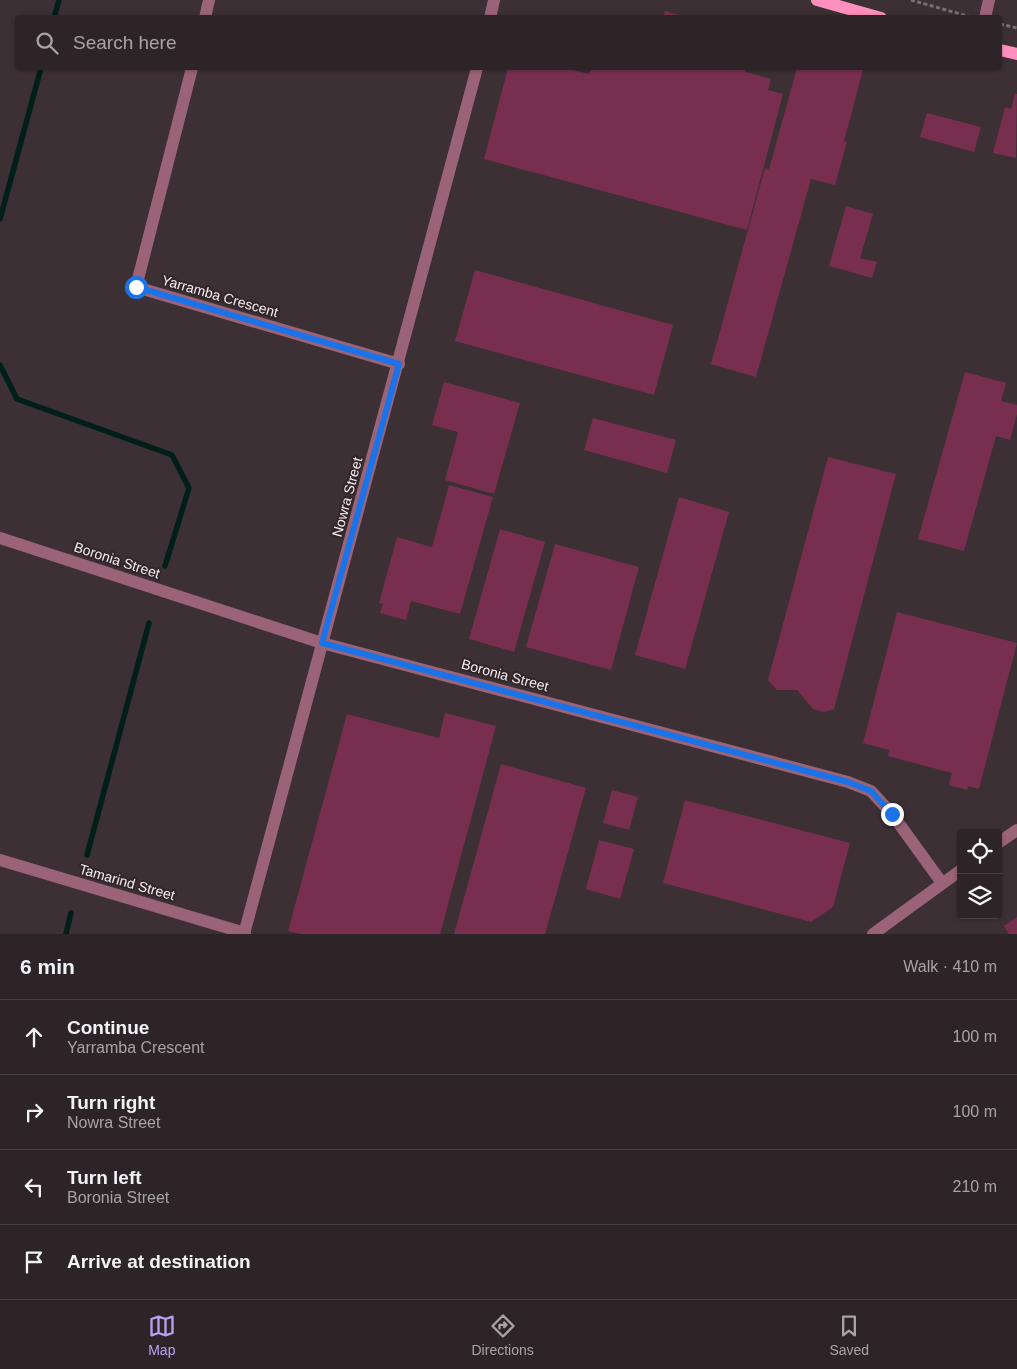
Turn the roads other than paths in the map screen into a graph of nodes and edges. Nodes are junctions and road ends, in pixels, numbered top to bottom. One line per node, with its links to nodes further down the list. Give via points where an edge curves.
1 (209, 0): 5 (street)
2 (494, 0): 6 (street)
3 (817, 0): 7 (main road)
4 (989, 0): 8 (street)
5 (206, 15)
6 (491, 15)
7 (870, 15)
8 (986, 15)
9 (1002, 50): 10 (main road)
10 (1017, 54)
11 (191, 70): 13 (street, Yarramba Crescent, via 136,287)
12 (475, 70): 13 (street, Nowra Street)
13 (399, 364): 15 (street, Nowra Street)
14 (0, 538): 15 (street, Boronia Street)
15 (322, 643): 20 (street, Boronia Street, via 856,785 871,791 892,814); 21 (street, Nowra Street)
16 (1017, 830): 17 (street)
17 (1002, 840)
18 (0, 860): 21 (street, Tamarind Street)
19 (957, 873): 20 (street)
20 (942, 883): 22 (street)
21 (245, 933)
22 (873, 934)

